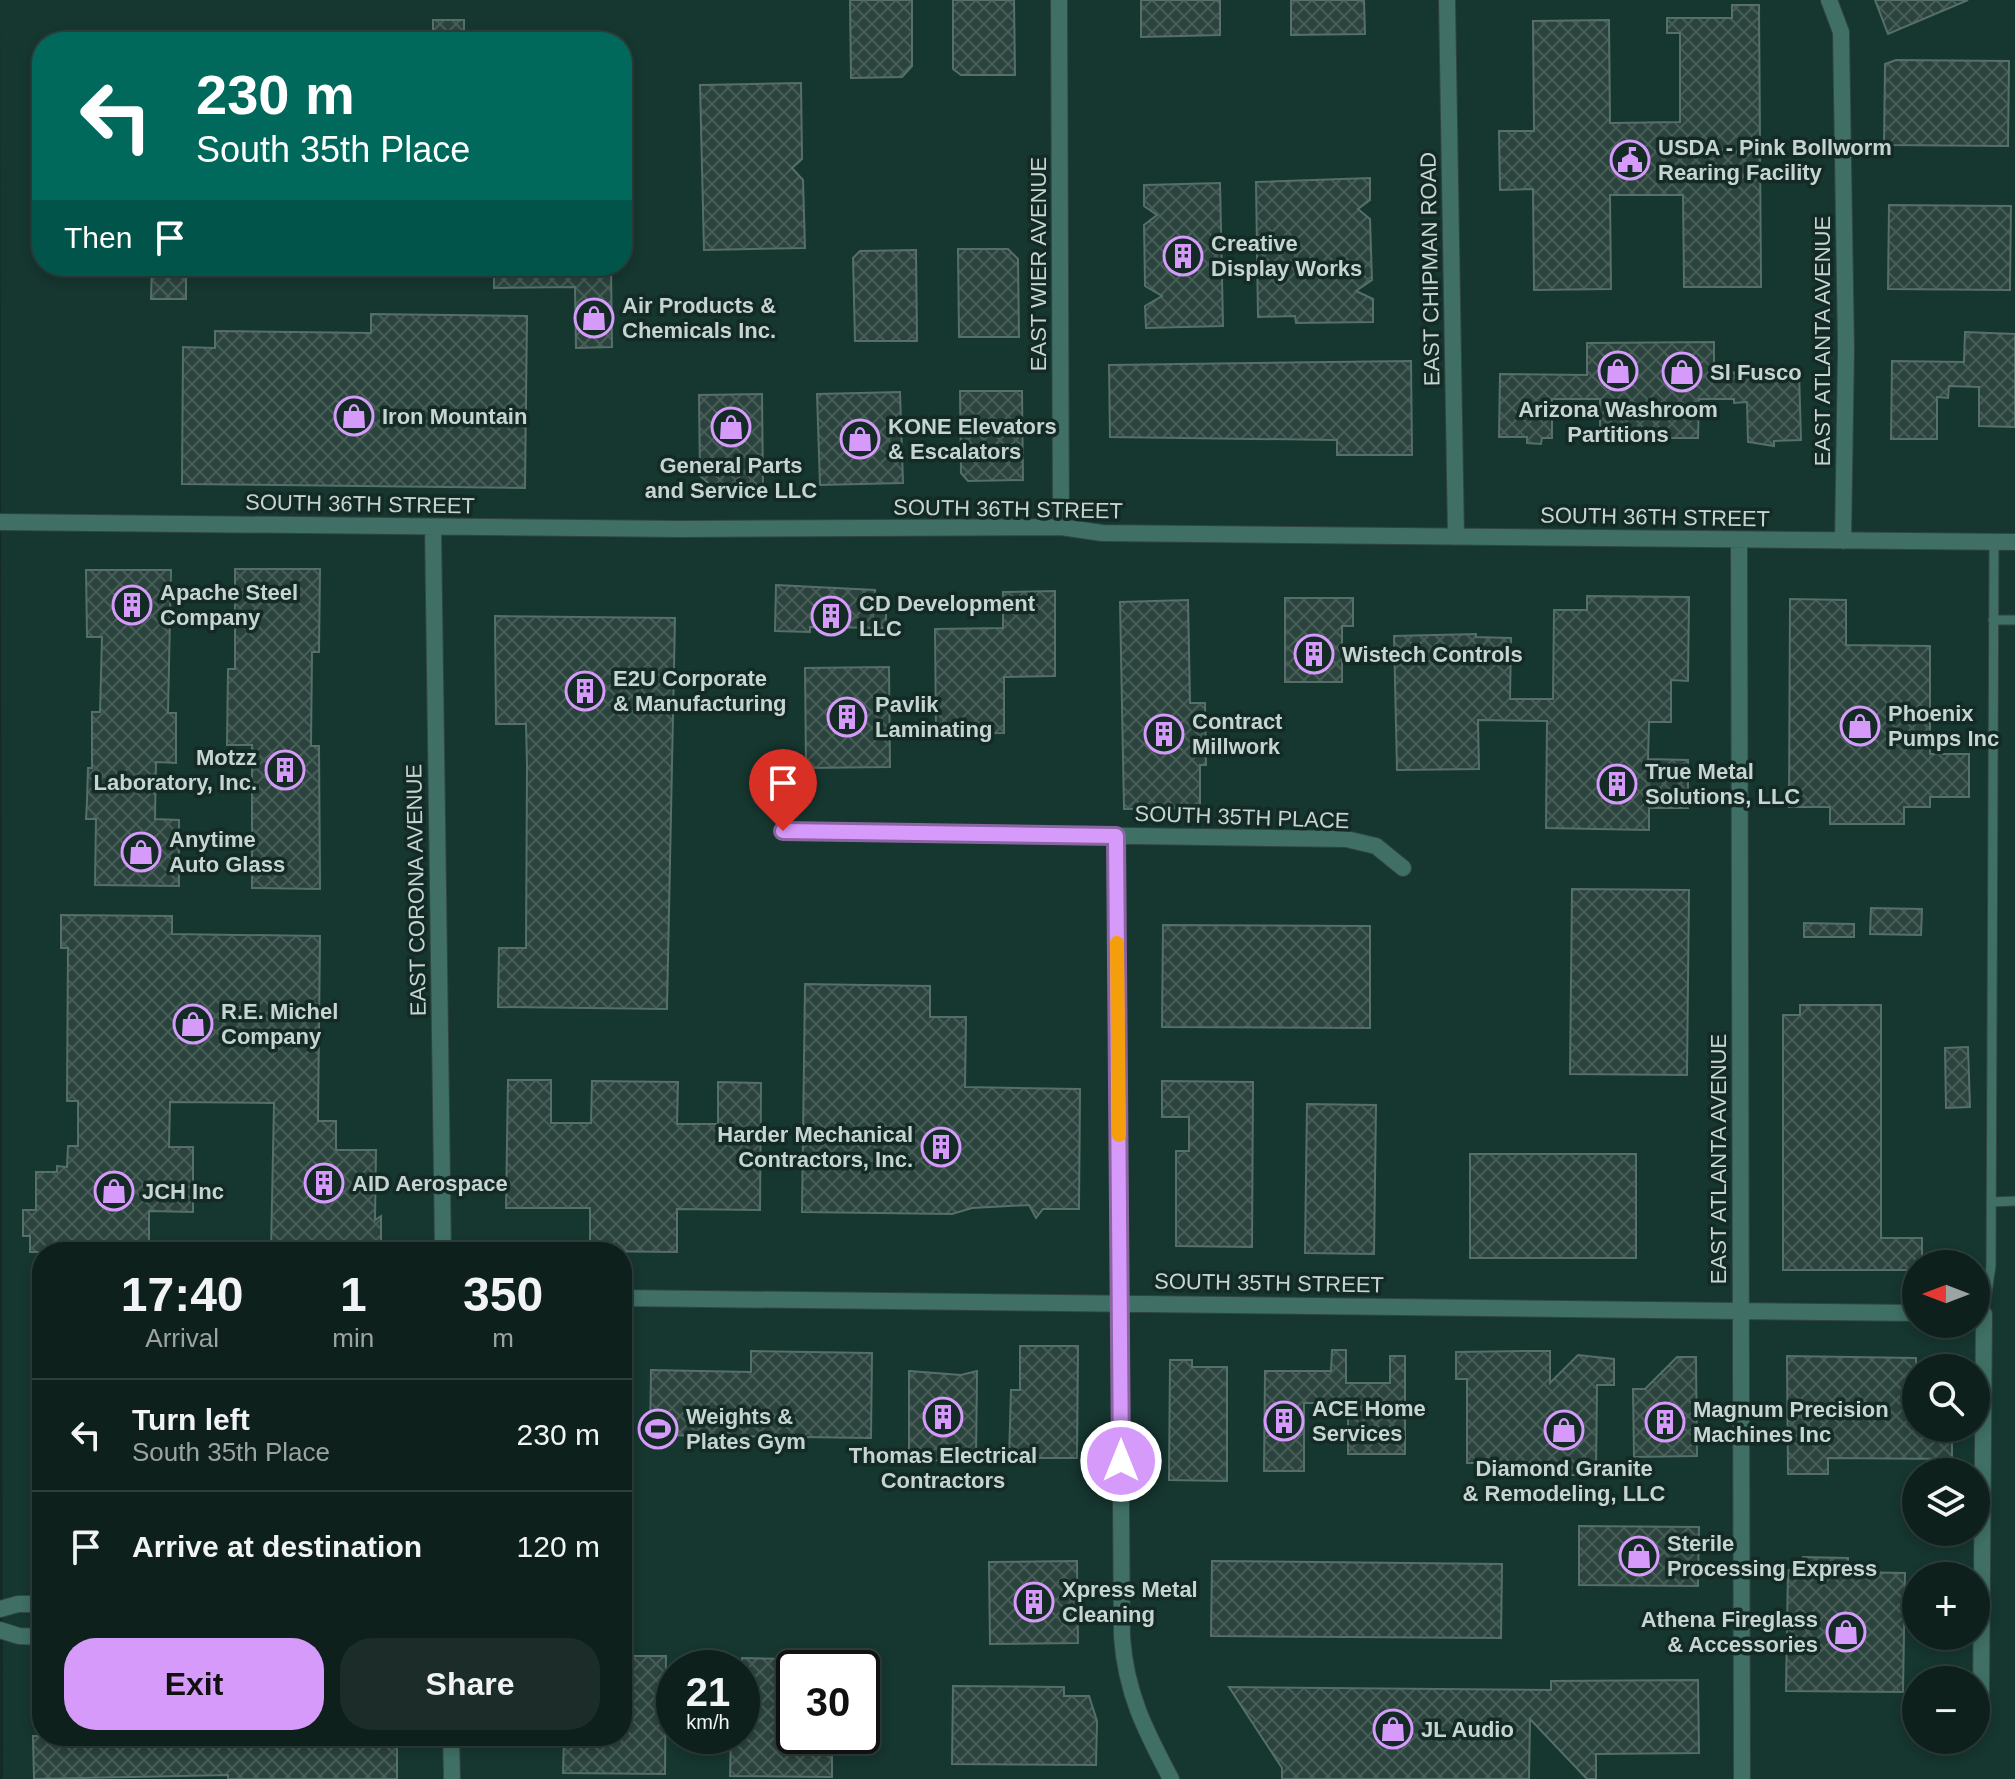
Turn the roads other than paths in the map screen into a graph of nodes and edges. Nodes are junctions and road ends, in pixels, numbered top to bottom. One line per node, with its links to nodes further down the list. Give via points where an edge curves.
1 (1059, 0): 6 (street, EAST WIER AVENUE)
2 (1447, 0): 7 (street, EAST CHIPMAN ROAD)
3 (1829, 0): 9 (street, EAST ATLANTA AVENUE, via 1841,32)
4 (0, 522): 5 (street, SOUTH 36TH STREET)
5 (433, 527): 6 (street, SOUTH 36TH STREET); 19 (street, EAST CORONA AVENUE)
6 (1061, 527): 7 (street, SOUTH 36TH STREET, via 1102,533)
7 (1456, 537): 8 (street, SOUTH 36TH STREET)
8 (1739, 540): 9 (street, SOUTH 36TH STREET); 23 (street, EAST ATLANTA AVENUE)
9 (1843, 541): 10 (street, SOUTH 36TH STREET)
10 (1994, 541): 11 (street, SOUTH 36TH STREET); 12 (lane)
11 (2015, 542)
12 (1993, 620): 13 (lane); 18 (lane)
13 (2015, 620)
14 (783, 831): 15 (street, SOUTH 35TH PLACE)
15 (1116, 836): 16 (street, SOUTH 35TH PLACE, via 1346,839 1376,846); 22 (street)
16 (1403, 868)
17 (2015, 1201): 18 (lane)
18 (1991, 1202): 20 (lane)
19 (443, 1242)
20 (1990, 1270)
21 (632, 1298): 22 (street, SOUTH 35TH STREET)
22 (1120, 1303): 23 (street, SOUTH 35TH STREET); 33 (street, via 1125,1675 1142,1724)
23 (1740, 1312): 24 (street, SOUTH 35TH STREET); 34 (street, EAST ATLANTA AVENUE)
24 (1902, 1313)
25 (1980, 1338): 30 (street)
26 (32, 1604): 27 (street)
27 (0, 1609)
28 (0, 1630): 29 (street)
29 (32, 1637)
30 (1981, 1666)
31 (451, 1746): 32 (street)
32 (452, 1779)
33 (1171, 1779)
34 (1742, 1779)

